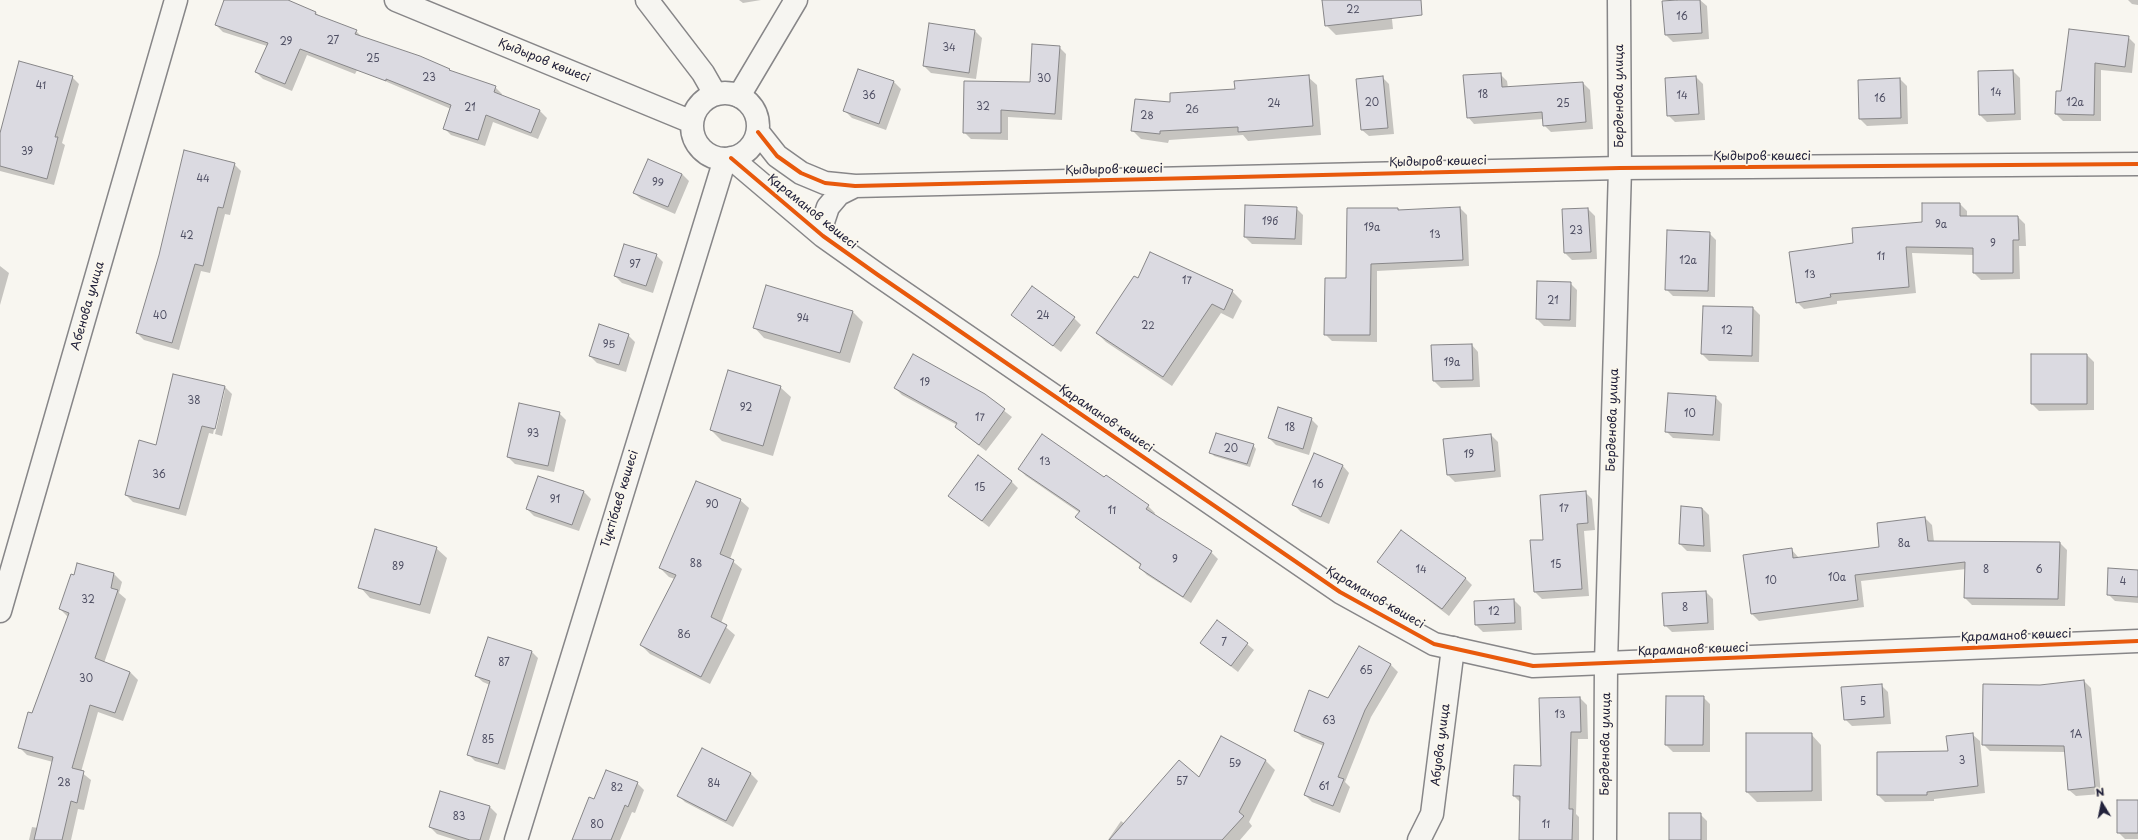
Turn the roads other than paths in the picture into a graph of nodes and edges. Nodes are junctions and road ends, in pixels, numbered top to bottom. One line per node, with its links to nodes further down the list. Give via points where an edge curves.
1 (176, 0): 15 (street, Абенова улица)
2 (396, 0): 8 (street, Қыдыров көшесі)
3 (648, 0): 6 (street)
4 (796, 0): 7 (street)
5 (1619, 0): 12 (street, Берденова улица)
6 (715, 94): 7 (street); 8 (street, via 696,110)
7 (739, 96): 9 (street, via 755,111)
8 (692, 122): 10 (street, via 697,143 705,152 714,157)
9 (758, 132): 10 (street, via 743,154); 13 (street, Қыдыров көшесі, via 776,156 801,173 825,183)
10 (728, 158): 14 (street, Қараманов көшесі); 19 (street, Түктібаев көшесі)
11 (2138, 164): 12 (street, Қыдыров көшесі)
12 (1620, 168): 13 (street, Қыдыров көшесі); 18 (street, Берденова улица)
13 (855, 186): 14 (street, via 839,194 828,207 823,222)
14 (823, 236): 17 (street, Қараманов көшесі, via 1340,592 1434,644)
15 (0, 611)
16 (2138, 641): 18 (street, Қараманов көшесі)
17 (1453, 648): 18 (street, Қараманов көшесі, via 1533,666); 20 (street, Абуова улица, via 1432,814)
18 (1606, 664): 21 (street, Берденова улица)
19 (516, 840)
20 (1419, 840)
21 (1605, 840)

